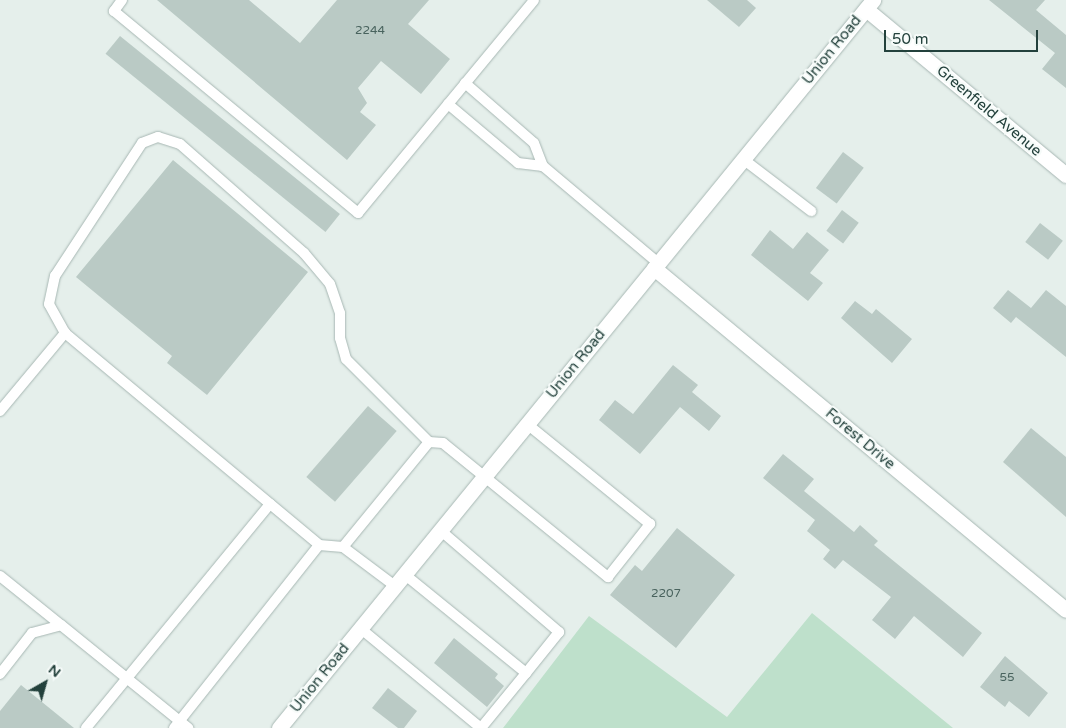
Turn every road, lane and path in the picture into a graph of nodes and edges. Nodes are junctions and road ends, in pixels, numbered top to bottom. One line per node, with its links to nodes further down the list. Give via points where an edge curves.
1 (122, 0): 5 (lane, via 114,11 358,213)
2 (534, 0): 4 (lane)
3 (870, 3): 6 (main road, Union Road); 8 (main road, Greenfield Avenue)
4 (464, 83): 5 (lane); 7 (lane, via 534,143)
5 (448, 104): 7 (lane, via 518,163)
6 (743, 159): 9 (lane); 10 (main road, Union Road)
7 (543, 166): 10 (lane)
8 (1066, 174)
9 (811, 211)
10 (656, 265): 13 (main road, Union Road); 22 (main road, Forest Drive)
11 (65, 333): 12 (lane); 14 (lane, via 50,304 55,276 142,143 158,136 180,144 304,253 330,284 340,313 340,338 346,359); 16 (lane)
12 (0, 412)
13 (527, 424): 15 (main road, Union Road); 15 (lane, via 650,524 608,576)
14 (429, 442): 15 (lane, via 442,443); 19 (lane)
15 (484, 476): 17 (main road, Union Road)
16 (270, 504): 18 (lane); 27 (lane)
17 (440, 530): 21 (main road, Union Road); 25 (lane, via 559,632)
18 (318, 544): 19 (lane); 28 (lane)
19 (343, 547): 21 (lane)
20 (0, 576): 23 (lane)
21 (399, 580): 24 (main road, Union Road); 25 (lane)
22 (1066, 610)
23 (61, 624): 26 (lane, via 32,633); 27 (lane)
24 (360, 628): 25 (lane, via 481,728); 31 (main road, Union Road)
25 (526, 673)
26 (0, 674)
27 (127, 678): 28 (lane); 29 (lane)
28 (177, 724): 30 (lane)
29 (86, 728)
30 (188, 728)
31 (279, 728)

